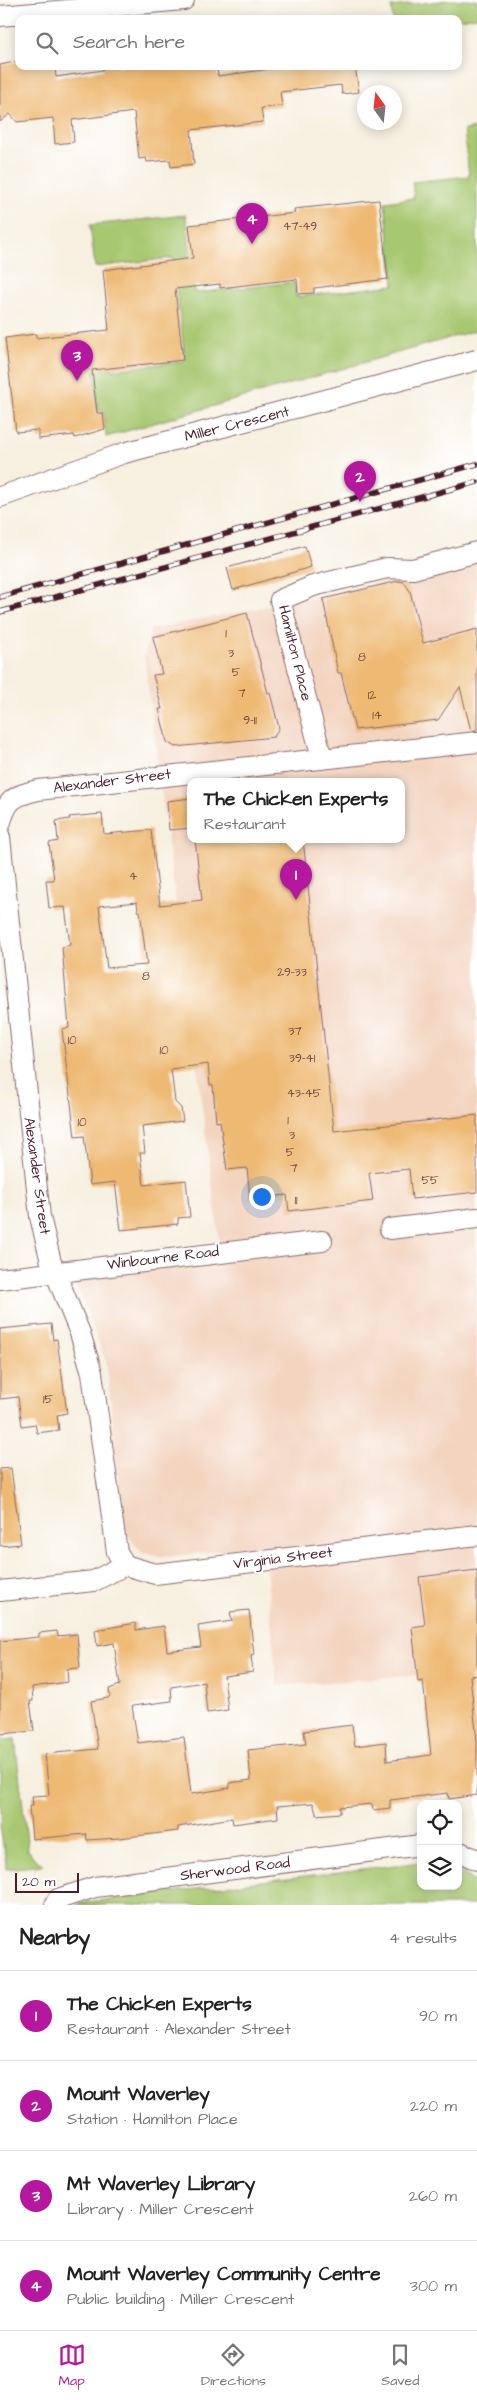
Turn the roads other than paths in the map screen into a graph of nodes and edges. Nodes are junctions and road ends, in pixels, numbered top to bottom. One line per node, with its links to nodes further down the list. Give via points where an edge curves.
1 (184, 0): 2 (street)
2 (36, 6): 3 (street)
3 (0, 16)
4 (477, 360): 5 (street, Miller Crescent, via 124,453)
5 (0, 497)
6 (477, 552): 8 (street, Hamilton Place, via 413,569 387,568 314,586 280,600)
7 (477, 742): 8 (street)
8 (327, 758): 9 (street, Alexander Street, via 38,790 16,795 5,808)
9 (0, 825)
10 (0, 837): 11 (street, Alexander Street)
11 (6, 951): 15 (street, Alexander Street, via 40,1217)
12 (477, 1218): 13 (street)
13 (390, 1229)
14 (322, 1241): 15 (street, Winbourne Road)
15 (52, 1268): 16 (street, Winbourne Road); 18 (street, Alexander Street, via 80,1333 92,1373)
16 (2, 1279)
17 (477, 1535): 18 (street, Virginia Street, via 155,1574)
18 (121, 1558): 19 (street, via 94,1581)
19 (0, 1592)
20 (417, 1846): 23 (street, Sherwood Road, via 95,1887 58,1899)
21 (462, 1853): 22 (street)
22 (477, 1860)
23 (55, 1905)

